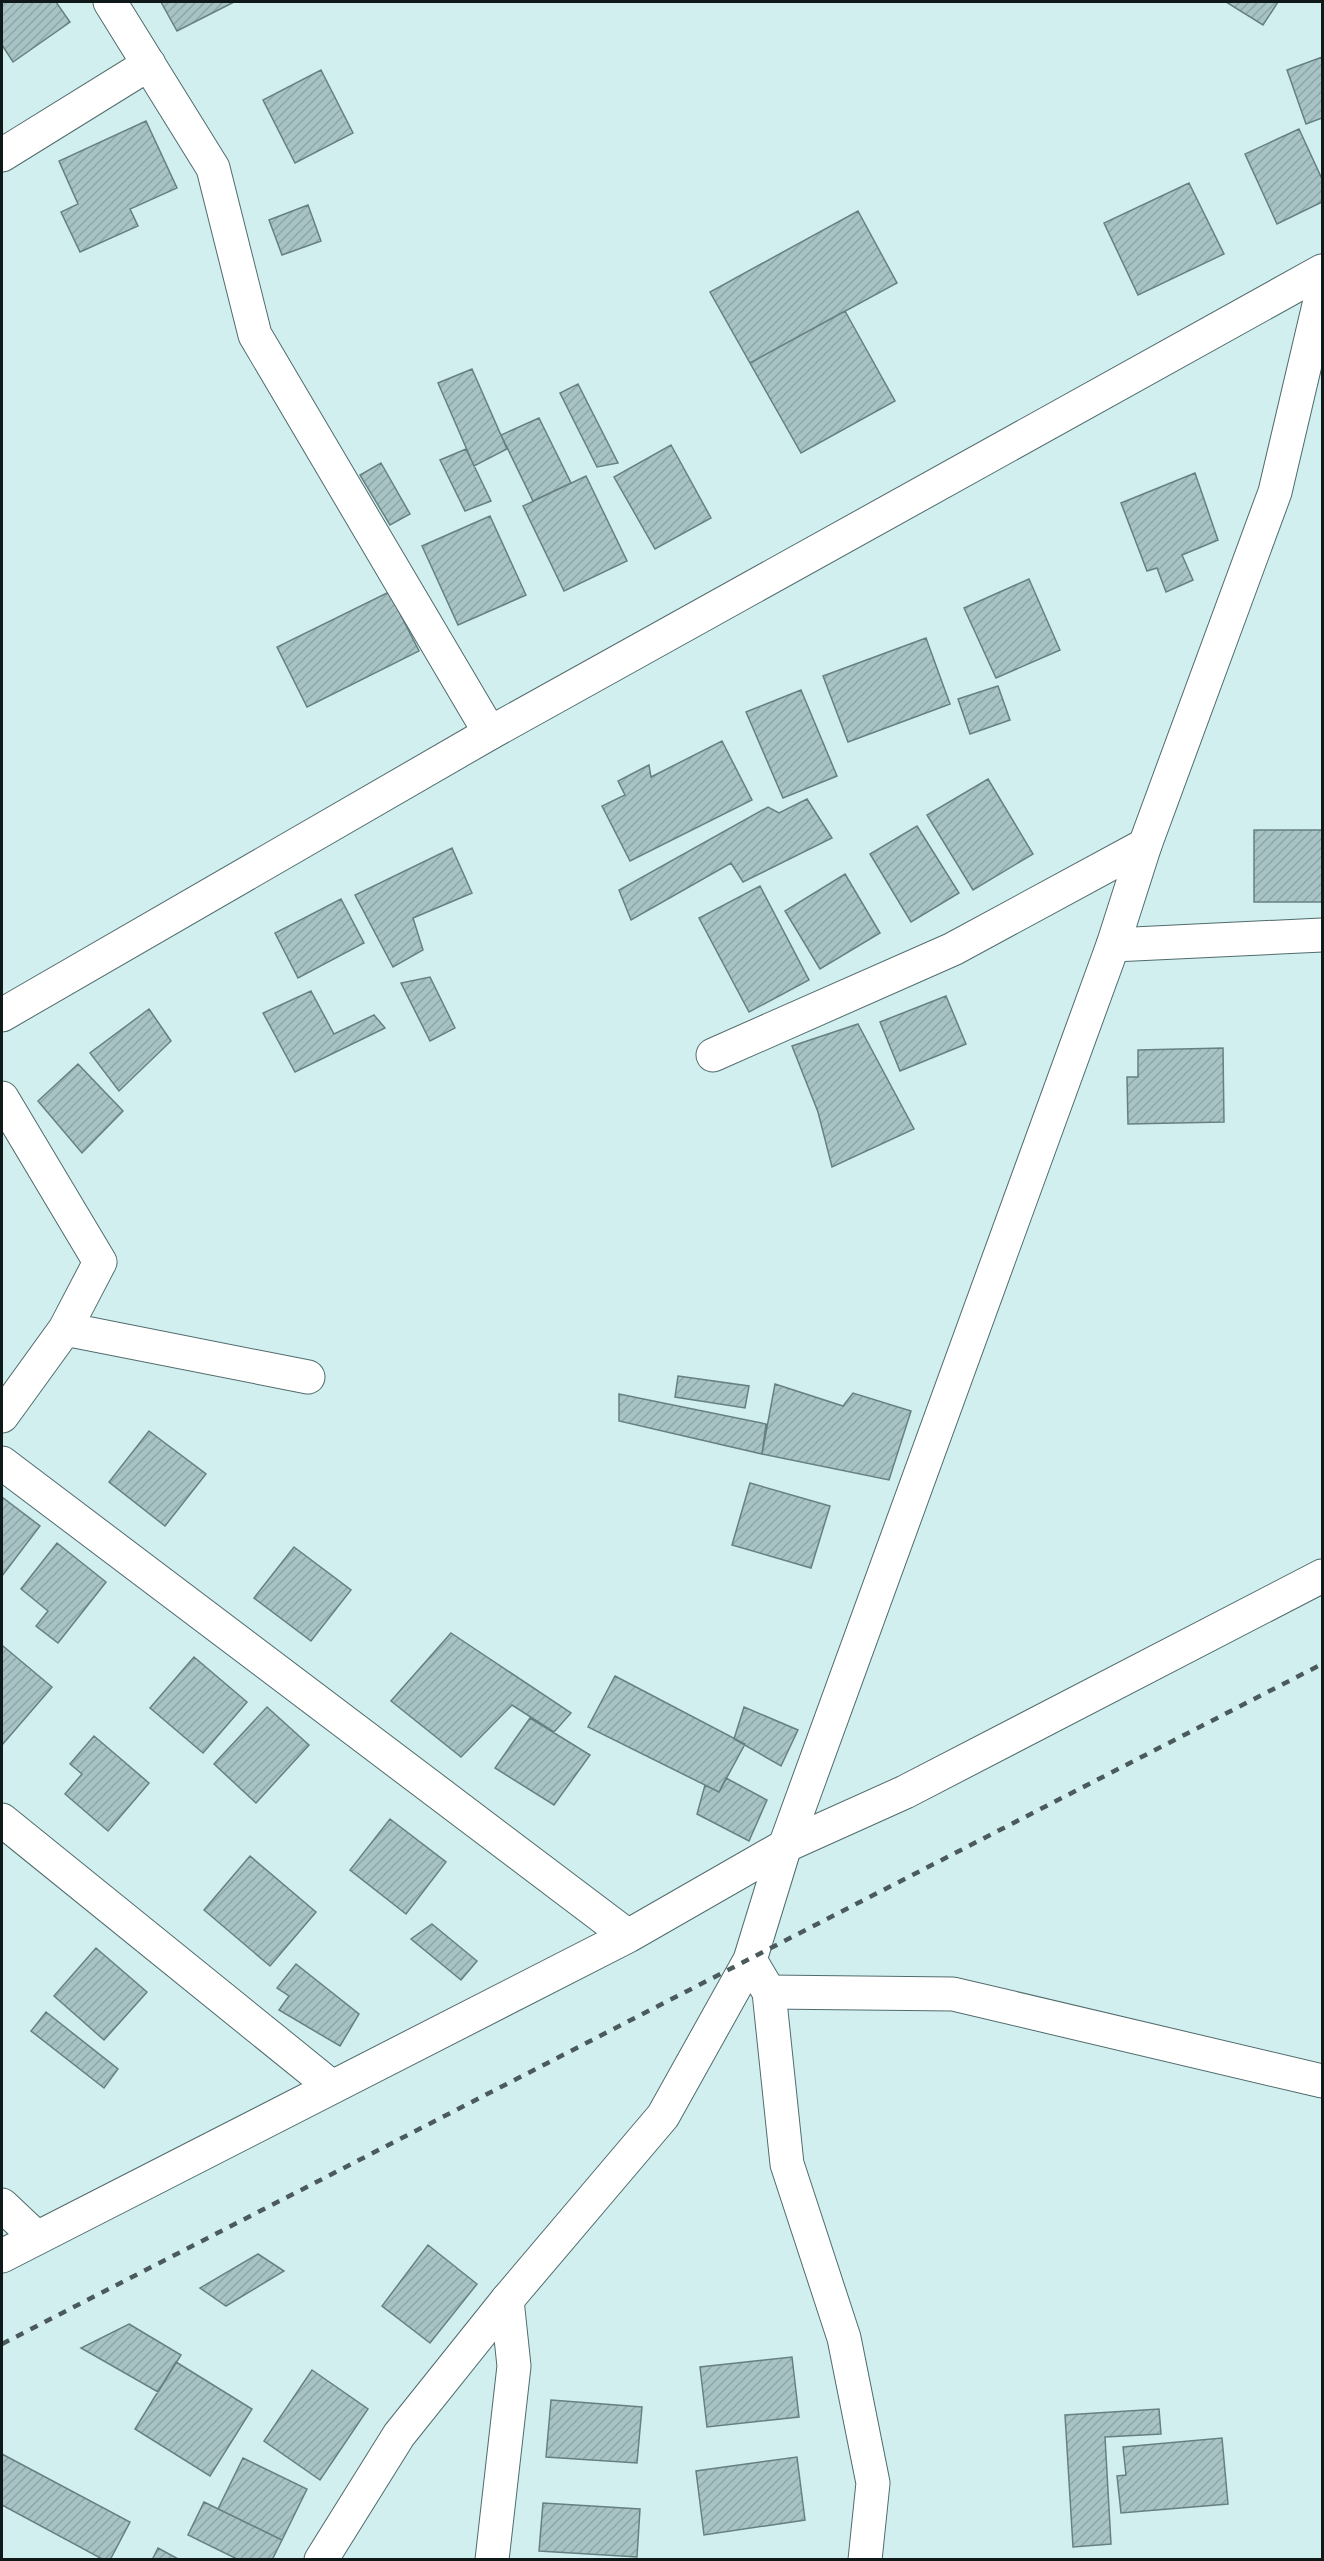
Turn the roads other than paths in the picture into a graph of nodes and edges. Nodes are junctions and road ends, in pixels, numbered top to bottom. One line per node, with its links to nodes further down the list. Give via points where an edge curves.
1 (110, 2): 2 (street)
2 (149, 64): 3 (street); 6 (street, via 213,168 255,335)
3 (2, 155)
4 (1323, 271): 6 (street)
5 (1323, 292): 7 (street, via 1275,492)
6 (490, 733): 10 (street)
7 (1145, 845): 9 (street); 11 (street, via 954,949)
8 (1323, 935): 9 (street)
9 (1113, 945): 19 (street)
10 (2, 1015)
11 (713, 1055)
12 (2, 1098): 13 (street, via 100,1262)
13 (65, 1329): 14 (street); 15 (street)
14 (308, 1377)
15 (2, 1416)
16 (2, 1463): 20 (street)
17 (1323, 1576): 19 (street, via 905,1792)
18 (2, 1820): 24 (street)
19 (785, 1846): 20 (street); 21 (street)
20 (628, 1936): 24 (street)
21 (750, 1960): 22 (street); 28 (street, via 663,2116)
22 (769, 1992): 23 (street, via 953,1994); 31 (street, via 788,2164 844,2338 873,2483)
23 (1323, 2081)
24 (332, 2087): 26 (street)
25 (2, 2205): 26 (street)
26 (37, 2238): 27 (street)
27 (2, 2256)
28 (507, 2300): 29 (street, via 399,2435); 30 (street, via 514,2366)
29 (321, 2559)
30 (492, 2559)
31 (865, 2559)

